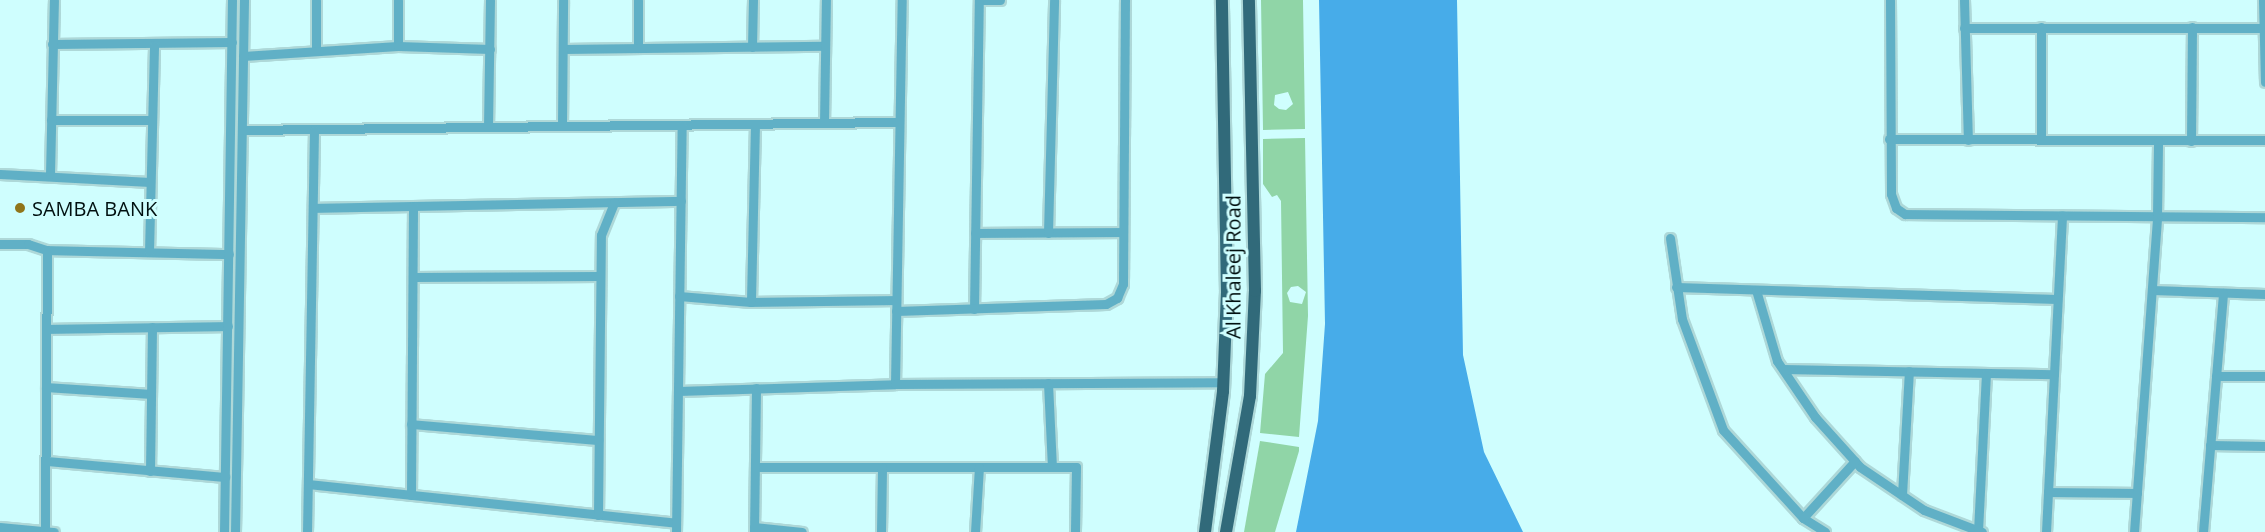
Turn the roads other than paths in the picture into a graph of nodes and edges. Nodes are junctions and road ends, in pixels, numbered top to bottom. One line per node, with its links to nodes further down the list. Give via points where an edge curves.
1 (54, 0): 26 (street)
2 (232, 0): 25 (street)
3 (243, 0): 35 (street)
4 (316, 0): 34 (street)
5 (398, 0): 28 (street)
6 (490, 0): 32 (street)
7 (563, 0): 33 (street)
8 (638, 0): 31 (street)
9 (753, 0): 30 (street)
10 (826, 0): 29 (street)
11 (902, 0): 39 (street)
12 (979, 0): 13 (street); 64 (street)
13 (1000, 0)
14 (1054, 0): 65 (street)
15 (1125, 0): 63 (street)
16 (1222, 0): 93 (main road, Al Khaleej Road, via 1227,293)
17 (1249, 0): 133 (main road, Al Khaleej Road, via 1255,291 1250,396)
18 (1890, 0): 47 (street)
19 (1964, 0): 23 (street)
20 (2263, 0): 24 (street)
21 (2041, 27): 22 (street); 23 (street); 49 (street)
22 (2192, 27): 24 (street); 52 (street)
23 (1964, 28): 48 (street)
24 (2263, 28): 36 (street)
25 (232, 42): 27 (street); 70 (street)
26 (52, 44): 27 (street); 37 (street)
27 (154, 45): 38 (street)
28 (398, 46): 32 (street); 34 (street)
29 (825, 46): 30 (street); 40 (street)
30 (752, 47): 31 (street)
31 (638, 48): 33 (street)
32 (490, 49): 44 (street)
33 (563, 49): 43 (street)
34 (316, 51): 35 (street)
35 (243, 56): 45 (street)
36 (2265, 82)
37 (51, 120): 38 (street); 54 (street)
38 (152, 120): 55 (street)
39 (899, 122): 40 (street); 80 (street)
40 (824, 123): 41 (street)
41 (755, 124): 42 (street); 81 (street)
42 (682, 125): 43 (street); 56 (street)
43 (562, 126): 44 (street)
44 (488, 127): 46 (street)
45 (242, 130): 46 (street); 126 (street)
46 (314, 130): 59 (street)
47 (1889, 140): 48 (street); 60 (street, via 1891,194 1896,208 1905,214)
48 (1968, 140): 49 (street)
49 (2041, 140): 51 (street)
50 (2265, 140): 52 (street)
51 (2158, 141): 52 (street); 61 (street)
52 (2191, 141)
53 (0, 174): 54 (street)
54 (50, 174): 55 (street)
55 (150, 182): 69 (street)
56 (681, 201): 57 (street); 78 (street)
57 (614, 202): 58 (street); 71 (street, via 601,235)
58 (413, 206): 59 (street); 72 (street)
59 (313, 208): 112 (street)
60 (2062, 215): 61 (street); 79 (street)
61 (2157, 216): 62 (street); 75 (street)
62 (2265, 217)
63 (1123, 232): 65 (street); 82 (street, via 1123,284 1117,298 1106,304)
64 (975, 233): 65 (street); 82 (street)
65 (1048, 233)
66 (1670, 238): 73 (street)
67 (0, 244): 68 (street, via 28,244)
68 (47, 250): 69 (street); 86 (street)
69 (149, 252): 70 (street)
70 (229, 254): 84 (street)
71 (600, 276): 72 (street); 101 (street)
72 (412, 277): 100 (street)
73 (1676, 287): 74 (street); 118 (street, via 1682,319 1723,430)
74 (1756, 290): 79 (street); 87 (street)
75 (2152, 290): 76 (street); 114 (street)
76 (2223, 293): 77 (street); 91 (street)
77 (2265, 294)
78 (680, 296): 81 (street); 98 (street)
79 (2058, 299): 90 (street)
80 (896, 300): 81 (street); 83 (street)
81 (751, 302)
82 (974, 309): 83 (street)
83 (896, 311): 95 (street)
84 (228, 326): 85 (street); 111 (street)
85 (152, 327): 86 (street); 99 (street)
86 (47, 329): 96 (street)
87 (1783, 369): 88 (street); 105 (street, via 1815,417)
88 (1909, 371): 89 (street); 116 (street)
89 (1986, 373): 90 (street); 123 (street)
90 (2054, 374): 113 (street)
91 (2216, 376): 92 (street); 102 (street)
92 (2265, 376)
93 (1223, 382): 94 (street); 132 (main road, Al Khaleej Road)
94 (1048, 383): 95 (street); 109 (street)
95 (895, 384): 97 (street)
96 (46, 387): 99 (street); 104 (street)
97 (756, 388): 98 (street); 106 (street)
98 (678, 391): 120 (street)
99 (151, 394): 110 (street)
100 (411, 424): 101 (street); 115 (street)
101 (598, 440): 117 (street)
102 (2210, 445): 103 (street); 137 (street)
103 (2265, 446)
104 (46, 461): 110 (street); 122 (street)
105 (1855, 461): 116 (street); 118 (street)
106 (754, 467): 107 (street); 121 (street)
107 (882, 467): 108 (street); 129 (street)
108 (979, 467): 109 (street); 130 (street)
109 (1052, 467): 131 (street, via 1076,467)
110 (150, 471): 111 (street)
111 (225, 477): 125 (street)
112 (308, 484): 115 (street); 127 (street)
113 (2048, 492): 114 (street); 135 (street)
114 (2137, 494): 136 (street)
115 (411, 495): 117 (street)
116 (1902, 495): 123 (street, via 1924,510)
117 (597, 515): 120 (street)
118 (1803, 519): 134 (street)
119 (0, 527): 122 (street)
120 (676, 528)
121 (754, 530): 128 (street)
122 (45, 531): 124 (street)
123 (1980, 531)
124 (54, 532)
125 (224, 532)
126 (235, 532)
127 (307, 532)
128 (802, 532)
129 (881, 532)
130 (975, 532)
131 (1075, 532)
132 (1205, 532)
133 (1226, 532)
134 (1825, 532)
135 (2046, 532)
136 (2134, 532)
137 (2203, 532)

